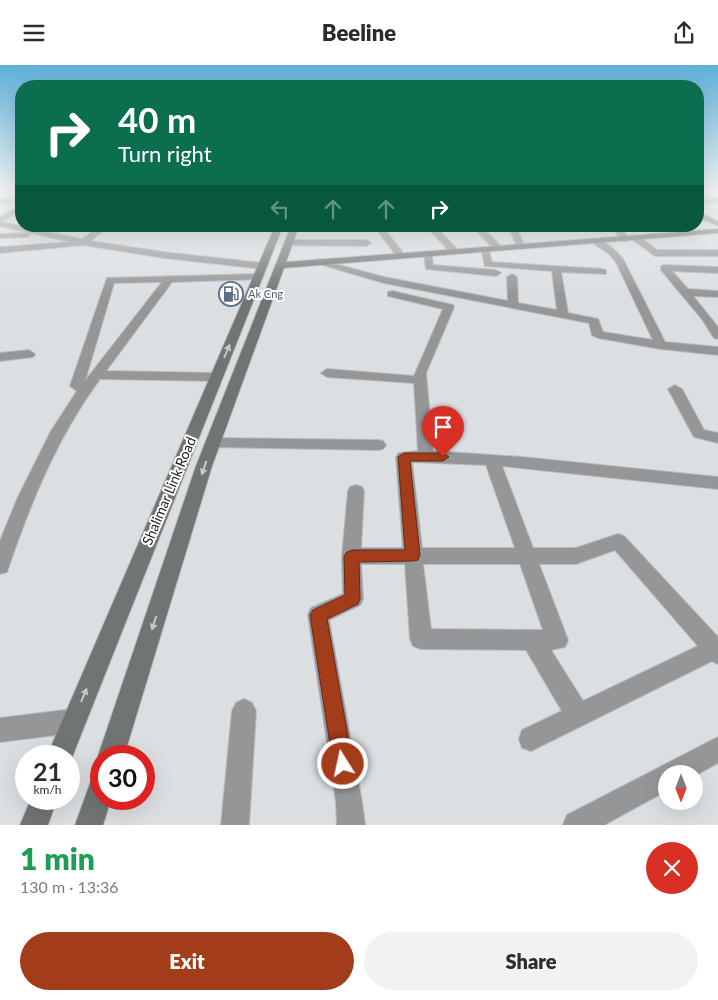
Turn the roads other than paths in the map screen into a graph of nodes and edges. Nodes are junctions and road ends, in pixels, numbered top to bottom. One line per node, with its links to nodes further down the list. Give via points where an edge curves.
1 (718, 231): 13 (main road)
2 (40, 232): 11 (street)
3 (97, 232): 16 (street)
4 (276, 232): 31 (main road, Shalimar Link Road)
5 (293, 232): 17 (main road, Shalimar Link Road)
6 (383, 232): 26 (street)
7 (436, 232): 23 (street)
8 (482, 232): 21 (street)
9 (515, 232): 19 (street)
10 (620, 232): 14 (street)
11 (44, 233): 12 (street); 16 (street)
12 (0, 236)
13 (636, 238): 14 (main road); 24 (street, via 655,253)
14 (625, 239): 15 (main road)
15 (596, 241): 19 (main road); 44 (street, via 620,261)
16 (82, 242): 22 (street); 31 (street)
17 (289, 243): 18 (street); 28 (main road, Shalimar Link Road)
18 (367, 243)
19 (521, 247): 21 (main road)
20 (485, 249): 21 (main road); 23 (main road); 29 (street, via 488,264)
21 (498, 249)
22 (6, 252)
23 (455, 252): 25 (main road)
24 (718, 253)
25 (428, 254): 26 (main road); 33 (street, via 429,267)
26 (401, 256): 27 (main road)
27 (318, 263): 28 (main road); 39 (street)
28 (280, 265): 55 (main road, Shalimar Link Road)
29 (556, 269): 32 (street); 40 (street)
30 (718, 269): 36 (street, via 664,268)
31 (261, 271): 35 (street); 50 (main road, Shalimar Link Road, one-way to 31)
32 (603, 272)
33 (496, 273)
34 (512, 277): 39 (street)
35 (169, 279): 49 (street); 53 (street, via 110,280 77,387)
36 (684, 292): 37 (street); 41 (street)
37 (718, 293)
38 (392, 294): 51 (street, via 449,307 420,373)
39 (513, 306): 40 (street)
40 (563, 314): 44 (street, via 594,321 598,335)
41 (706, 317): 42 (street); 43 (street)
42 (718, 318)
43 (718, 336)
44 (661, 345): 45 (street)
45 (718, 351)
46 (30, 355): 47 (street)
47 (0, 357)
48 (327, 373): 51 (street)
49 (98, 375): 50 (street); 53 (street)
50 (216, 377): 54 (main road, Shalimar Link Road)
51 (421, 380): 59 (street)
52 (675, 389): 56 (street, via 699,434)
53 (85, 390): 66 (street, via 68,412 25,495)
54 (206, 403): 55 (main road); 71 (main road, Shalimar Link Road, one-way to 54)
55 (228, 403): 57 (main road, Shalimar Link Road)
56 (718, 438)
57 (213, 443): 58 (street); 75 (main road, Shalimar Link Road, one-way to 75)
58 (378, 445)
59 (426, 456): 60 (street); 63 (street, via 404,457)
60 (492, 460): 61 (street); 65 (street)
61 (718, 483)
62 (356, 491): 64 (street)
63 (413, 555): 64 (street); 65 (street); 67 (street, via 421,639)
64 (352, 556): 84 (street, via 353,599 318,615)
65 (527, 556): 67 (street, via 557,640); 68 (street, via 576,556 618,541)
66 (0, 566)
67 (532, 640): 70 (street)
68 (717, 649): 70 (street)
69 (244, 711): 83 (street)
70 (579, 716): 73 (street)
71 (73, 721): 72 (street); 74 (main road, Shalimar Link Road)
72 (0, 730)
73 (531, 739)
74 (64, 745)
75 (115, 745)
76 (718, 749): 77 (street)
77 (689, 765)
78 (658, 781): 85 (street)
79 (40, 810): 81 (main road)
80 (94, 810): 82 (main road)
81 (34, 825)
82 (89, 825)
83 (235, 825)
84 (351, 825)
85 (577, 825)

